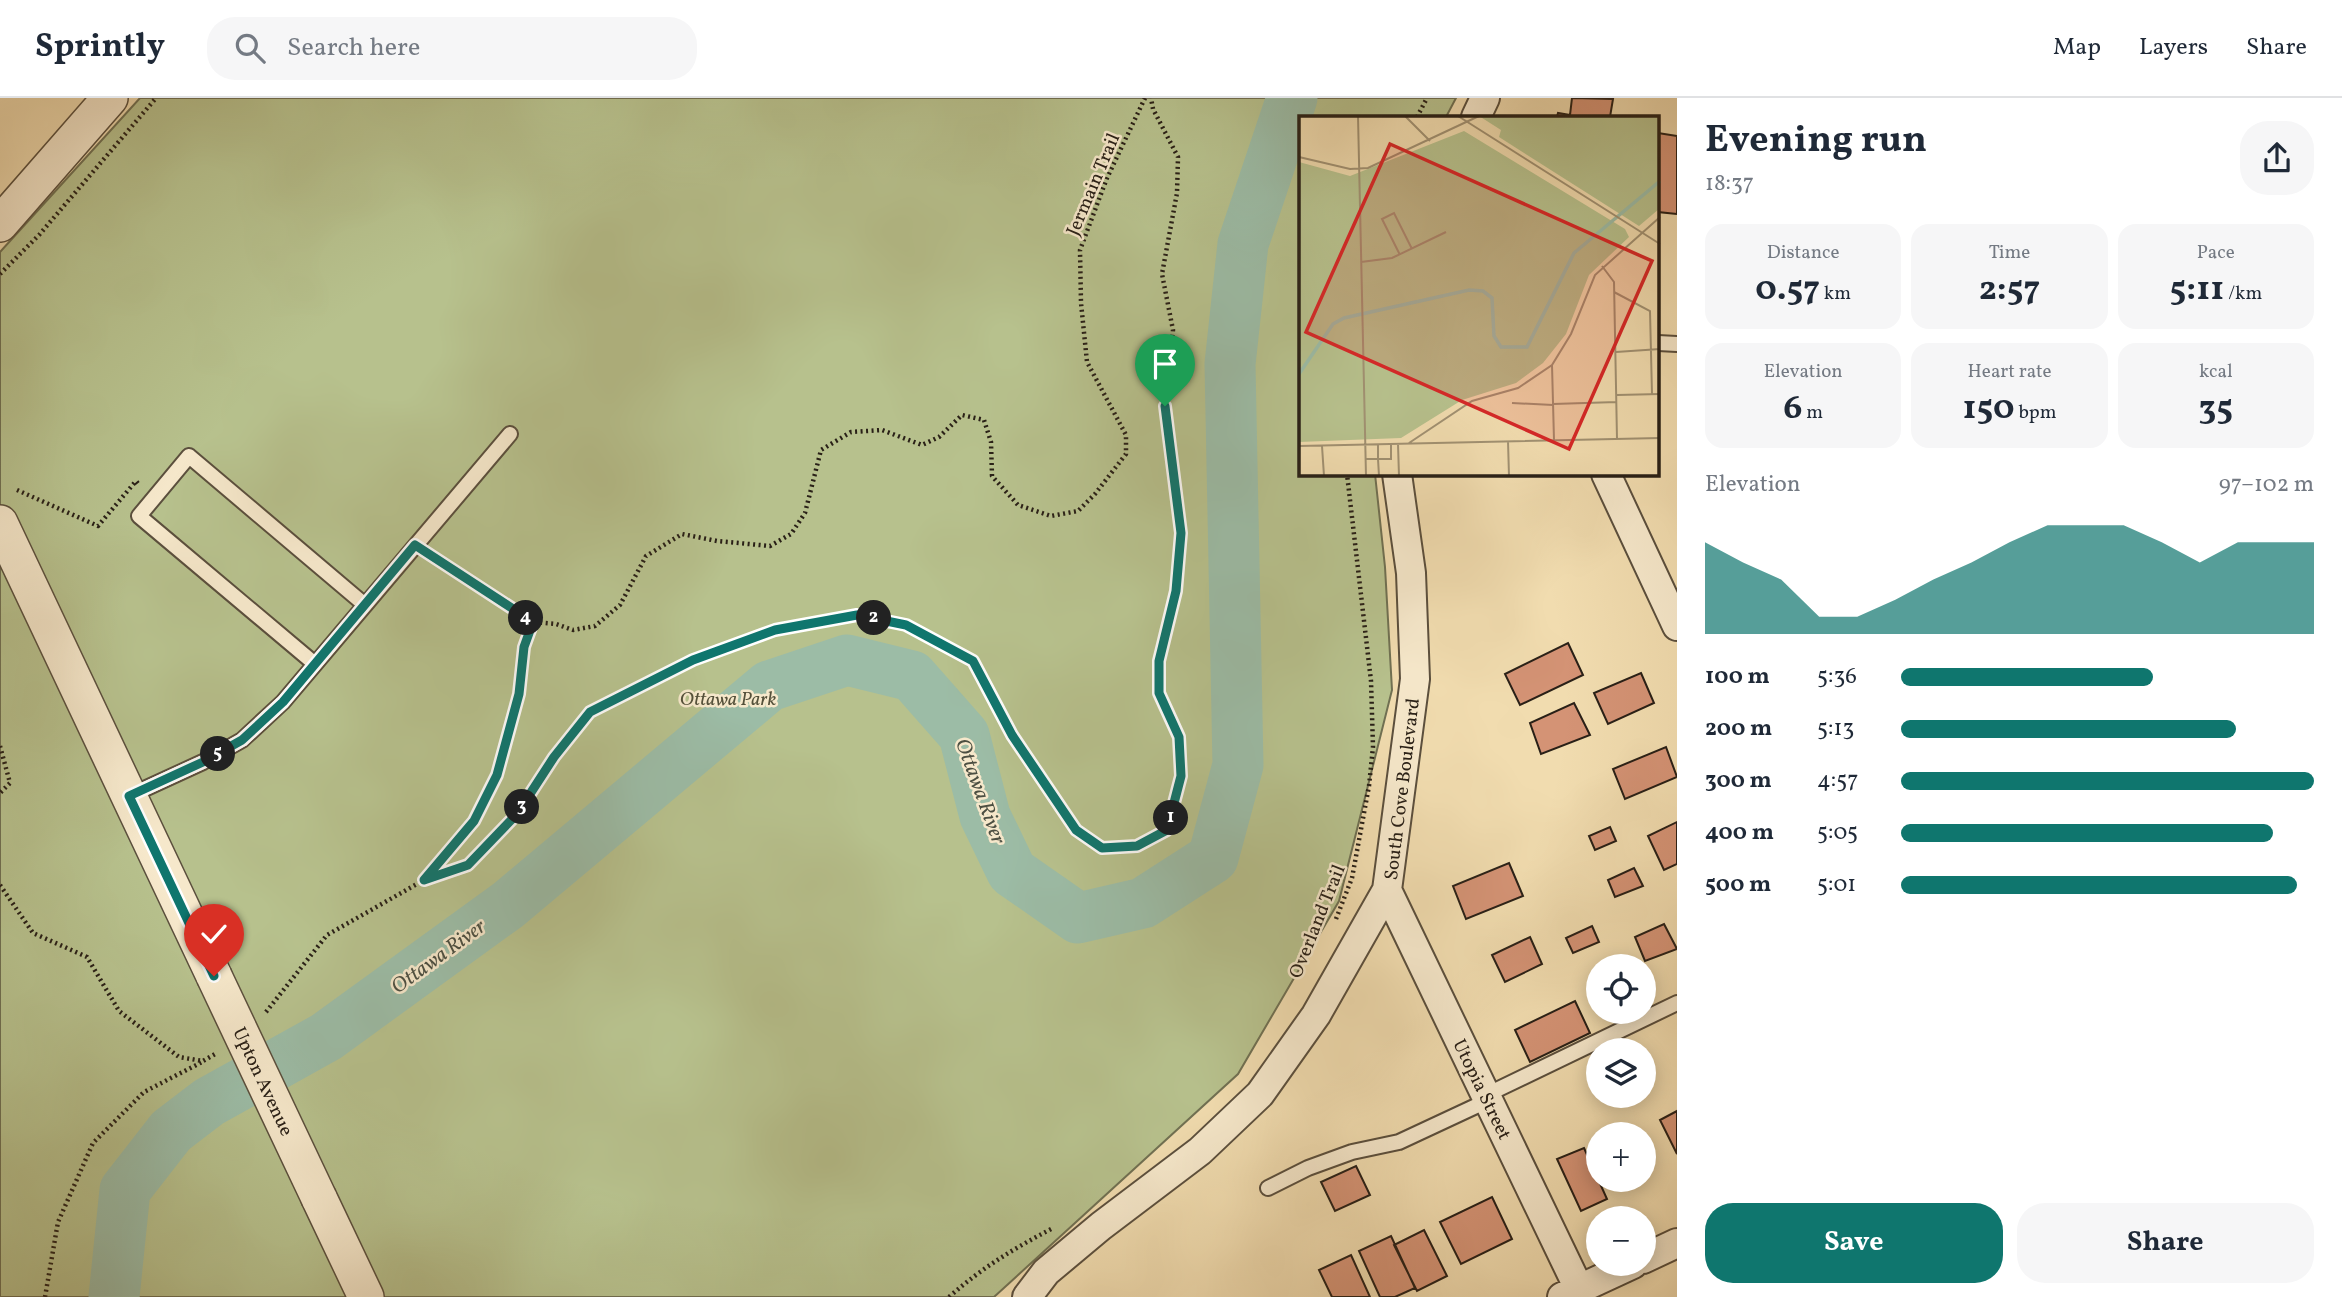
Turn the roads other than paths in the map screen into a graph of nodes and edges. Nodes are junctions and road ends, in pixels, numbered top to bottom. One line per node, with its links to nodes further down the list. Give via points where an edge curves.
1 (110, 98): 4 (street)
2 (1485, 98): 3 (street)
3 (1476, 116)
4 (0, 224)
5 (510, 434): 9 (lane)
6 (1397, 476): 13 (street, South Cove Boulevard, via 1411,573 1415,679)
7 (1607, 476): 10 (street)
8 (0, 523): 12 (street, Upton Avenue)
9 (365, 605): 11 (lane); 11 (lane, via 189,456 139,516)
10 (1677, 626)
11 (315, 664): 12 (lane, via 242,740)
12 (129, 796): 21 (street, Upton Avenue, bridge)
13 (1387, 890): 15 (street, Utopia Street); 22 (street, South Cove Boulevard, via 1317,1016 1260,1094 1200,1151 1046,1272)
14 (1677, 1003): 15 (lane)
15 (1487, 1098): 16 (lane, via 1399,1142 1353,1152); 20 (street, Utopia Street)
16 (1268, 1188)
17 (1677, 1243): 18 (street)
18 (1656, 1253)
19 (1607, 1276): 20 (street)
20 (1570, 1293)
21 (366, 1297)
22 (1027, 1297)

